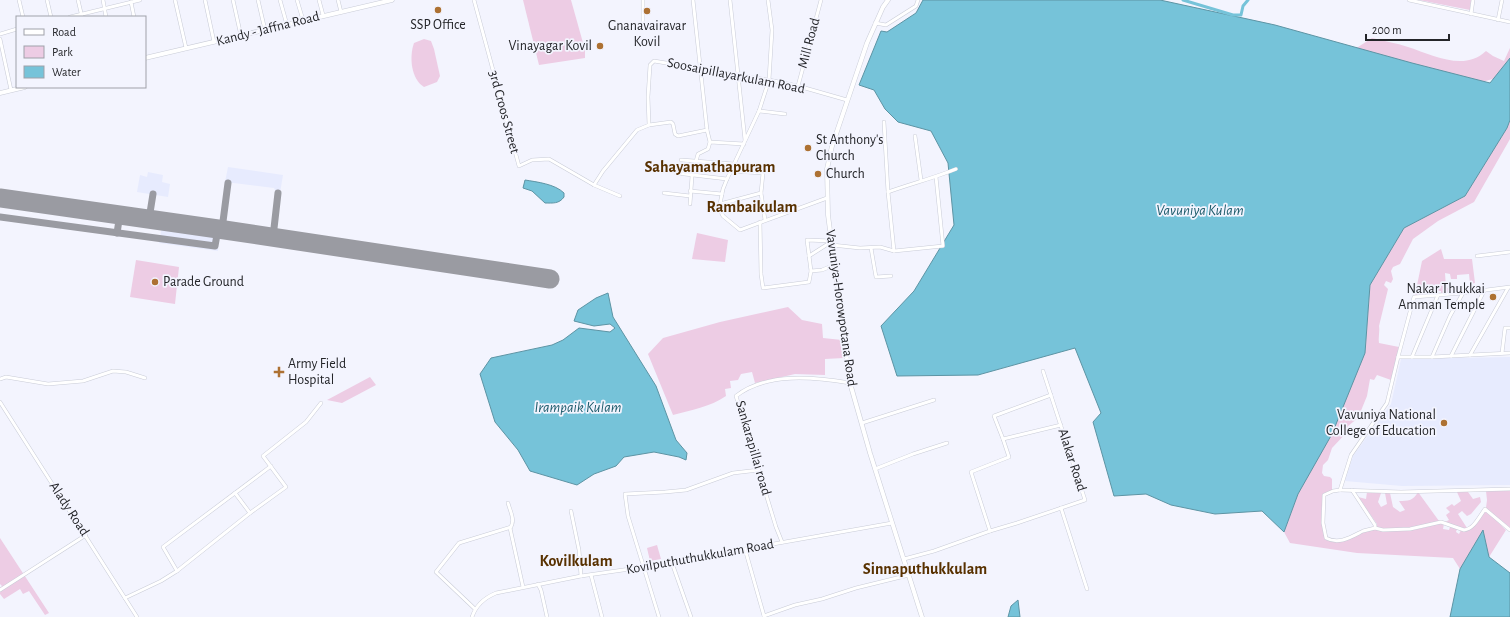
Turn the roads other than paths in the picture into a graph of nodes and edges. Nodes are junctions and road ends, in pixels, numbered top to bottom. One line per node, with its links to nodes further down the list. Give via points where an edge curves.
1 (19, 0): 33 (street)
2 (47, 0): 34 (street)
3 (78, 0): 35 (street)
4 (103, 0): 29 (street)
5 (140, 0): 27 (street)
6 (176, 0): 50 (street)
7 (205, 0): 49 (street)
8 (233, 0): 47 (street)
9 (258, 0): 45 (street)
10 (280, 0): 43 (street)
11 (297, 0): 38 (street)
12 (319, 0): 32 (street)
13 (338, 0): 30 (street)
14 (366, 0): 28 (street)
15 (392, 0): 28 (highway, Kandy - Jaffna Road)
16 (474, 0): 78 (street, 3rd Croos Street, via 519,166 532,160 549,160)
17 (643, 0): 40 (street)
18 (693, 0): 52 (street)
19 (730, 0): 53 (street)
20 (768, 0): 54 (street, via 772,30)
21 (821, 0): 55 (street, Mill Road)
22 (888, 0): 42 (highway, Vavuniya-Horowpotana Road)
23 (918, 0): 42 (street, via 916,6 886,25)
24 (1409, 0): 31 (street)
25 (1473, 0): 31 (street)
26 (1502, 0): 39 (street)
27 (131, 1): 29 (street); 37 (street)
28 (368, 6): 30 (highway, Kandy - Jaffna Road)
29 (105, 9): 35 (street); 36 (street)
30 (342, 12): 32 (highway, Kandy - Jaffna Road)
31 (1471, 14): 39 (street)
32 (323, 15): 38 (highway, Kandy - Jaffna Road)
33 (23, 16)
34 (51, 16)
35 (82, 16)
36 (106, 16)
37 (134, 16)
38 (303, 20): 43 (highway, Kandy - Jaffna Road)
39 (1498, 20): 41 (street)
40 (643, 22)
41 (1510, 22)
42 (875, 23): 59 (highway, Vavuniya-Horowpotana Road)
43 (287, 25): 45 (highway, Kandy - Jaffna Road)
44 (16, 29): 46 (street)
45 (265, 30): 47 (highway, Kandy - Jaffna Road)
46 (0, 34)
47 (241, 36): 49 (highway, Kandy - Jaffna Road)
48 (0, 39): 57 (street)
49 (214, 42): 50 (highway, Kandy - Jaffna Road)
50 (186, 48): 51 (highway, Kandy - Jaffna Road)
51 (146, 58)
52 (701, 68): 53 (street, Soosaipillayarkulam Road); 63 (street, Soosaipillayarkulam Road, via 655,60 650,63); 64 (street)
53 (738, 74): 54 (street, Soosaipillayarkulam Road); 67 (street)
54 (769, 80): 55 (street, Soosaipillayarkulam Road); 60 (street)
55 (798, 86): 59 (street, Soosaipillayarkulam Road)
56 (20, 88): 57 (highway)
57 (11, 90): 58 (highway)
58 (0, 93)
59 (847, 100): 86 (highway, Vavuniya-Horowpotana Road, via 829,157)
60 (759, 111): 61 (street); 67 (street)
61 (785, 114)
62 (884, 122): 80 (street)
63 (649, 126): 64 (street, via 671,122 678,136); 78 (street, via 638,130)
64 (707, 130): 66 (street)
65 (915, 136): 77 (street)
66 (710, 142): 67 (street); 69 (street, via 709,147 698,154)
67 (745, 143): 70 (street)
68 (681, 160): 69 (street)
69 (696, 160): 70 (street); 74 (street)
70 (734, 164): 72 (street)
71 (956, 169): 75 (street)
72 (731, 171): 76 (street); 82 (street, via 763,173)
73 (676, 173): 74 (street)
74 (692, 176): 76 (street); 79 (street)
75 (936, 177): 77 (street); 93 (street, via 944,246)
76 (727, 179): 83 (street)
77 (921, 180): 80 (street)
78 (594, 185): 84 (street)
79 (690, 191): 83 (street); 85 (street)
80 (888, 192): 93 (street)
81 (664, 193): 85 (street)
82 (761, 193): 88 (street); 89 (street)
83 (722, 194): 88 (street)
84 (620, 196)
85 (690, 196): 87 (street)
86 (827, 198): 89 (street); 91 (highway, Vavuniya-Horowpotana Road)
87 (690, 204)
88 (720, 204): 90 (street, via 723,216 738,230)
89 (765, 220): 90 (street)
90 (760, 222): 98 (street, via 763,288 810,282)
91 (831, 243): 92 (street); 95 (street); 95 (street, via 807,240); 97 (highway, Vavuniya-Horowpotana Road)
92 (871, 248): 93 (street, via 880,247); 99 (street, via 876,277)
93 (894, 251)
94 (1510, 252): 96 (street)
95 (809, 256): 98 (street)
96 (1477, 256)
97 (834, 266): 98 (street); 115 (highway, Vavuniya-Horowpotana Road)
98 (811, 271)
99 (892, 276)
100 (1509, 288): 101 (street); 107 (street)
101 (1484, 291): 102 (street); 108 (street)
102 (1463, 293): 103 (street); 111 (street)
103 (1438, 295): 109 (street, via 1414,297); 110 (street)
104 (1510, 328): 106 (street, via 1505,328)
105 (1510, 352): 106 (street)
106 (1502, 353): 107 (street)
107 (1470, 355): 108 (street)
108 (1451, 356): 111 (street)
109 (1398, 357): 110 (street); 128 (street, via 1387,402 1351,455)
110 (1412, 357): 111 (street)
111 (1432, 357)
112 (1043, 371): 116 (street, Alakar Road)
113 (145, 378): 114 (street, via 113,371 83,380 48,384 6,377)
114 (0, 379)
115 (850, 383): 120 (highway, Vavuniya-Horowpotana Road); 126 (street, Sankarapillai road, via 823,379 782,379 747,388 736,396)
116 (1051, 396): 121 (street, Alakar Road); 122 (street, via 994,416)
117 (934, 400): 120 (street)
118 (0, 402): 140 (street, Alady Road)
119 (321, 403): 124 (street, via 306,422 262,456)
120 (862, 423): 125 (highway, Vavuniya-Horowpotana Road)
121 (1061, 425): 122 (street); 132 (street, Alakar Road, via 1085,500)
122 (1003, 438): 139 (street, via 1009,457 971,472)
123 (947, 443): 125 (street)
124 (271, 466): 130 (street); 134 (street, via 286,487)
125 (875, 469): 135 (highway, Vavuniya-Horowpotana Road)
126 (759, 470): 141 (street, Sankarapillai road); 145 (street, via 733,473 686,490 625,494 628,516)
127 (1510, 489): 129 (street, via 1401,492)
128 (1340, 490): 129 (street); 137 (street, via 1324,495 1323,523 1326,538 1340,541)
129 (1352, 490): 137 (street)
130 (235, 493): 134 (street); 146 (street, via 163,547)
131 (508, 503): 136 (street, via 513,520)
132 (1062, 508): 139 (street, Alakar Road); 152 (street)
133 (571, 511): 149 (street)
134 (250, 513): 146 (street)
135 (892, 523): 141 (street, Kovilputhuthukkulam Road); 143 (highway, Vavuniya-Horowpotana Road)
136 (511, 527): 151 (street); 155 (street, via 459,543 436,572)
137 (1375, 528): 138 (street, via 1410,530 1441,522 1468,530 1485,509)
138 (1510, 530)
139 (990, 531): 143 (street, Alakar Road)
140 (86, 535): 153 (street); 154 (street, Alady Road)
141 (782, 542): 142 (street, Kovilputhuthukkulam Road)
142 (745, 548): 144 (street, Kovilputhuthukkulam Road); 156 (street)
143 (904, 559): 148 (highway, Vavuniya-Horowpotana Road)
144 (672, 563): 145 (street, Kovilputhuthukkulam Road); 162 (street)
145 (644, 568): 147 (street, Kovilputhuthukkulam Road); 161 (street)
146 (177, 571): 154 (street, via 162,582)
147 (591, 575): 149 (street, Kovilputhuthukkulam Road); 160 (street)
148 (909, 575): 156 (street, via 795,605); 163 (highway, Vavuniya-Horowpotana Road)
149 (581, 576): 150 (street, Kovilputhuthukkulam Road)
150 (538, 584): 151 (street, Kovilputhuthukkulam Road); 159 (street)
151 (523, 587): 155 (street, Kovilputhuthukkulam Road, via 489,596)
152 (1087, 589)
153 (0, 590)
154 (125, 598): 157 (street, Alady Road)
155 (475, 609): 158 (street, Kovilputhuthukkulam Road)
156 (764, 616)
157 (137, 617)
158 (472, 617)
159 (547, 617)
160 (602, 617)
161 (659, 617)
162 (691, 617)
163 (922, 617)

